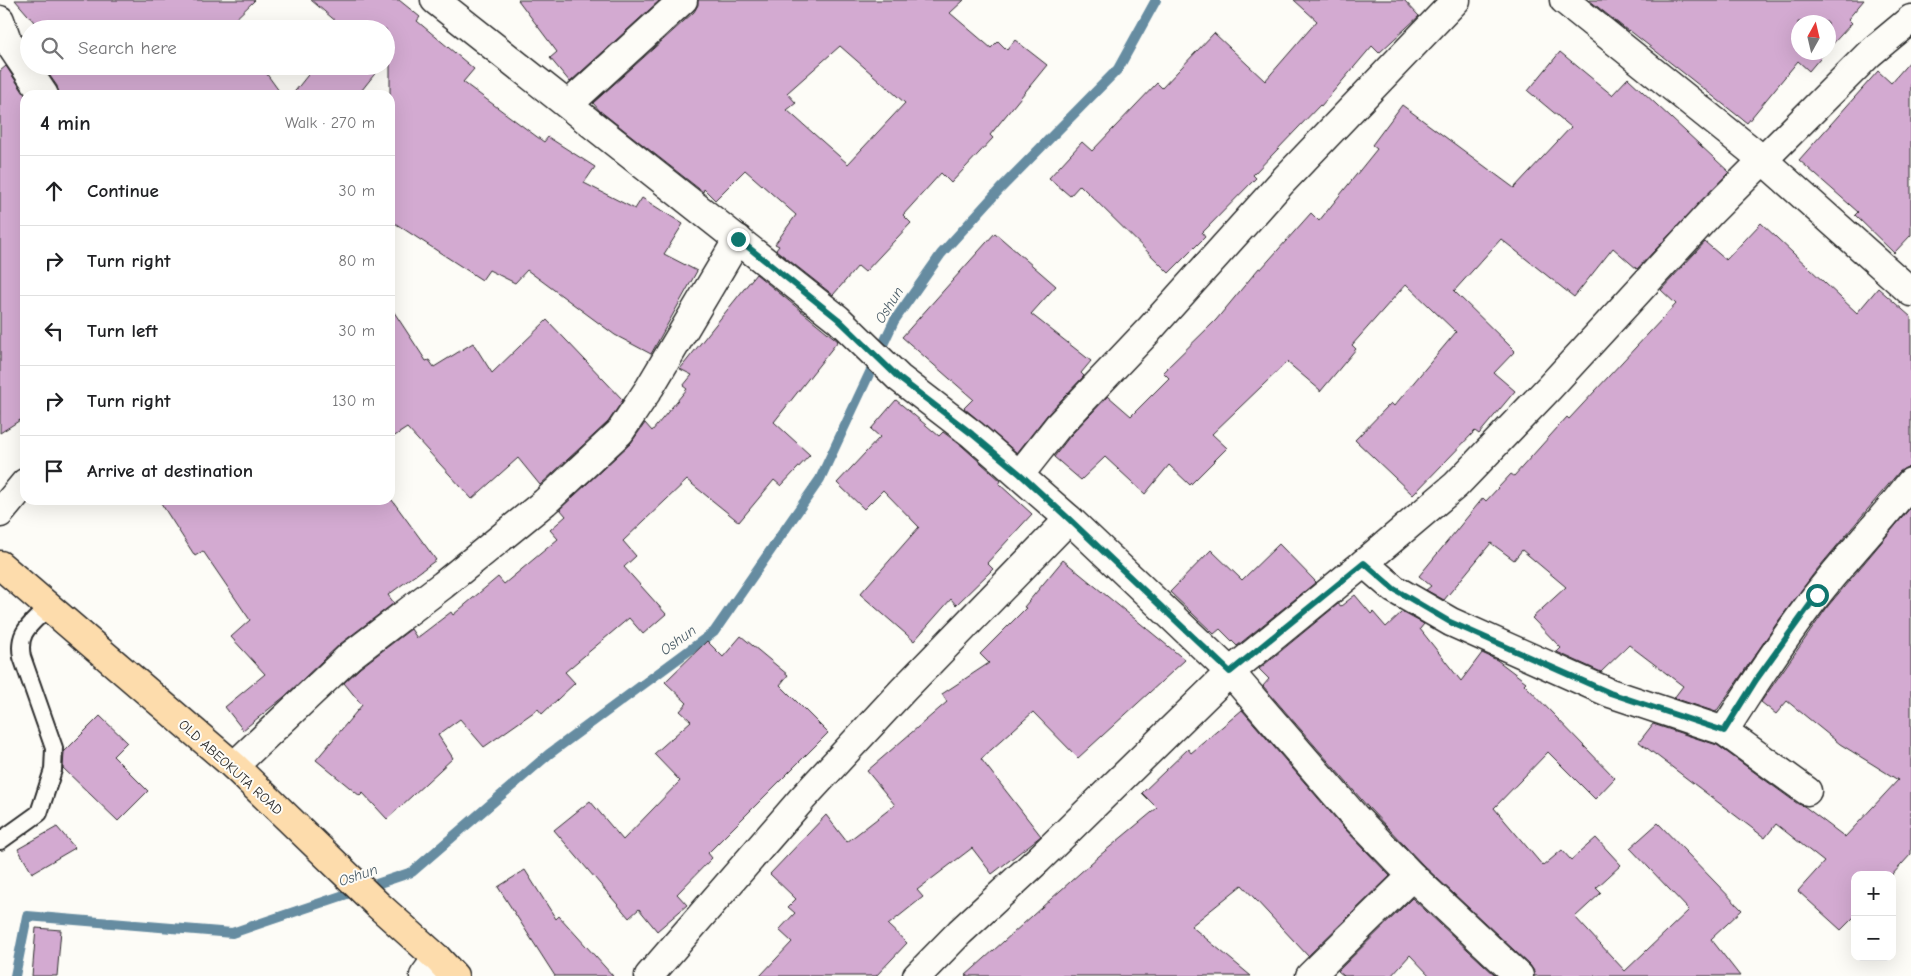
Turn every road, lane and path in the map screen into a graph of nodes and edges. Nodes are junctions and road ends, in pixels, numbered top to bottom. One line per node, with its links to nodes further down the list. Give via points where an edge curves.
1 (435, 0): 10 (street)
2 (683, 0): 10 (street)
3 (1456, 0): 14 (street, via 1283,181 1058,426)
4 (1564, 0): 11 (street)
5 (1911, 18): 11 (street, via 1869,54)
6 (0, 20): 7 (street, via 7,40)
7 (20, 59)
8 (31, 75): 9 (street)
9 (41, 90)
10 (569, 104): 12 (street)
11 (1763, 160): 13 (street); 19 (street, via 1456,485)
12 (738, 239): 14 (street, via 838,319 899,378); 24 (street, via 620,432 545,502 350,656)
13 (1911, 292)
14 (1020, 474): 18 (street)
15 (1911, 482): 23 (street, via 1817,595)
16 (20, 489): 17 (street)
17 (0, 513)
18 (1069, 519): 22 (street); 29 (street, via 815,785)
19 (1364, 563): 22 (street); 23 (street, via 1394,589 1450,622 1610,693)
20 (0, 565): 21 (highway, OLD ABEOKUTA ROAD)
21 (48, 607): 24 (highway, OLD ABEOKUTA ROAD); 26 (lane, via 25,631 19,644 54,748 53,770 39,813)
22 (1230, 672): 27 (street, via 1355,817); 30 (street)
23 (1724, 731): 25 (street)
24 (234, 766): 28 (highway, OLD ABEOKUTA ROAD, via 378,905)
25 (1808, 791)
26 (0, 841)
27 (1412, 876): 31 (street); 32 (street)
28 (438, 970)
29 (649, 976)
30 (917, 976)
31 (1310, 976)
32 (1519, 976)

